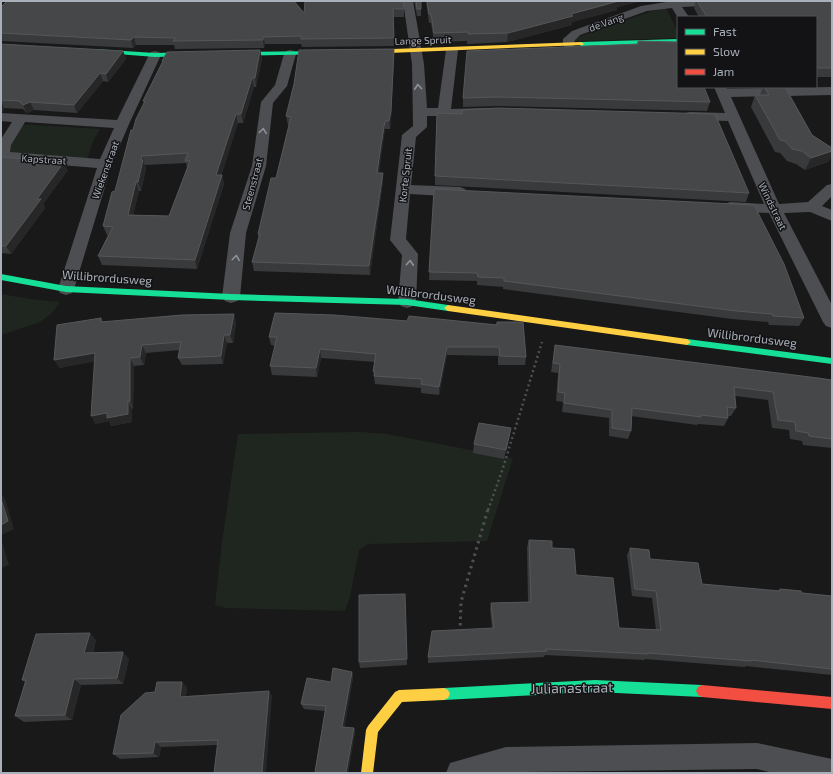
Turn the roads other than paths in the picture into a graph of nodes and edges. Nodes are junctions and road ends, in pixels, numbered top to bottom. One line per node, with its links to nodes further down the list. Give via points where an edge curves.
1 (408, 1): 9 (street, Korte Spruit)
2 (726, 1): 3 (street)
3 (675, 4): 4 (street); 6 (street, de Vang, via 645,8 576,33 569,39)
4 (682, 16)
5 (677, 40): 6 (street, Lange Spruit)
6 (569, 45): 7 (street, Lange Spruit)
7 (452, 50): 9 (street, Lange Spruit); 20 (street)
8 (86, 51): 15 (street)
9 (416, 51): 11 (street, Lange Spruit); 19 (street, Korte Spruit, one-way to 9)
10 (337, 53): 14 (street)
11 (353, 53)
12 (203, 54): 15 (street)
13 (218, 54): 14 (street)
14 (290, 54): 37 (street, Steenstraat, one-way to 14, via 238,233 259,166 267,102 281,86)
15 (155, 55): 25 (street, Wiekenstraat)
16 (721, 90): 17 (street); 23 (street, Windstraat)
17 (832, 91)
18 (497, 111): 20 (street)
19 (420, 112): 20 (street); 28 (street, Korte Spruit, via 420,127 409,135)
20 (444, 113)
21 (677, 116): 23 (street)
22 (1, 117): 24 (street)
23 (732, 117): 32 (street, Windstraat)
24 (21, 118): 25 (street); 26 (street, Kapstraat, via 4,145 2,156)
25 (122, 124): 26 (street, Wiekenstraat)
26 (105, 164): 35 (street, Wiekenstraat)
27 (832, 188): 31 (street)
28 (403, 189): 29 (street); 38 (street, Korte Spruit, one-way to 28, via 410,254 398,240)
29 (475, 193)
30 (712, 206): 32 (street)
31 (812, 207): 32 (street); 33 (street)
32 (774, 209): 36 (street, Windstraat)
33 (832, 216)
34 (1, 276): 35 (street, Willibrordusweg)
35 (66, 289): 37 (street, Willibrordusweg)
36 (825, 295): 39 (street, Windstraat)
37 (231, 297): 38 (street, Willibrordusweg)
38 (407, 302): 40 (street, Willibrordusweg, via 547,324)
39 (832, 322)
40 (832, 361)
41 (832, 703): 42 (street, Julianastraat, via 688,690 595,686 400,696 372,730)
42 (367, 773)
43 (460, 773): 44 (street, via 506,760 757,756)
44 (832, 773)

